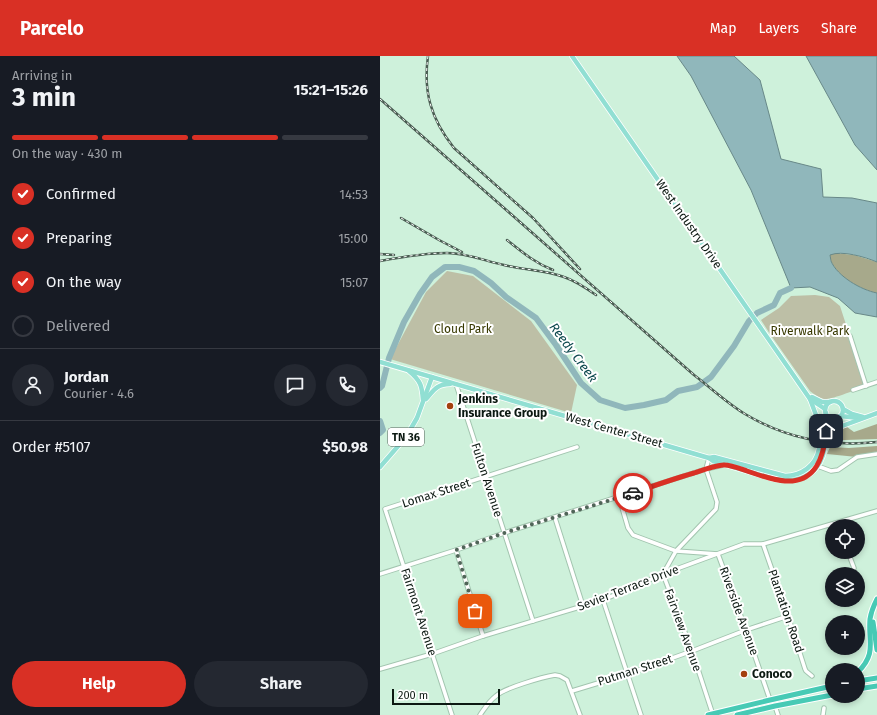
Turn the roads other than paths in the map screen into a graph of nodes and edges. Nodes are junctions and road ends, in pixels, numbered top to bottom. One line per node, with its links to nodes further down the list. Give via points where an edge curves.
1 (572, 56): 10 (main road, West Industry Drive)
2 (850, 336): 8 (street)
3 (380, 362): 4 (main road, West Center Street)
4 (408, 370): 5 (main road, West Center Street); 12 (main road, via 421,384)
5 (432, 377): 7 (main road, West Center Street); 12 (main road, TN 36)
6 (877, 382): 8 (street)
7 (456, 384): 12 (main road, via 438,386); 24 (main road, West Center Street); 29 (street, Fulton Avenue)
8 (866, 386): 9 (street)
9 (853, 390)
10 (805, 392): 11 (main road, West Industry Drive); 13 (main road, West Industry Drive, via 822,402)
11 (810, 399): 15 (main road, West Industry Drive); 20 (main road)
12 (424, 402): 27 (main road, TN 36, via 406,437)
13 (830, 402): 14 (main road, via 837,401); 15 (main road, via 826,406)
14 (843, 409): 17 (main road); 18 (main road)
15 (826, 411): 19 (main road); 20 (main road)
16 (877, 413): 18 (main road)
17 (840, 416): 18 (main road); 19 (main road)
18 (863, 418): 21 (main road, via 834,429 829,432)
19 (833, 419): 21 (main road, via 826,431)
20 (819, 434): 26 (main road)
21 (826, 439): 26 (main road, via 823,454)
22 (578, 447): 29 (street, Lomax Street)
23 (877, 454): 26 (street, via 857,457 838,470 831,471)
24 (709, 458): 25 (main road, West Center Street); 26 (main road, West Center Street, via 714,457 785,476 801,473); 28 (street)
25 (724, 464): 26 (main road, West Center Street, via 784,481 801,479 811,473); 28 (street)
26 (814, 465)
27 (380, 467)
28 (706, 469): 30 (street); 39 (street, Fairview Avenue, via 717,502 716,509)
29 (486, 477): 31 (street, Lomax Street); 36 (street, Fulton Avenue)
30 (619, 497): 33 (street); 39 (street, Riverside Avenue, via 628,528 633,535)
31 (385, 509): 41 (street, Fairmont Avenue)
32 (877, 511): 34 (street, Sevier Terrace Drive)
33 (555, 518): 36 (street); 46 (street)
34 (853, 519)
35 (825, 527): 37 (street, Sevier Terrace Drive)
36 (504, 533): 38 (street); 48 (street, Fulton Avenue)
37 (763, 544): 40 (street, Sevier Terrace Drive, via 744,544); 47 (street, Plantation Road)
38 (456, 550): 41 (street); 50 (street)
39 (676, 551): 40 (street, Riverside Avenue); 43 (street, Fairview Avenue)
40 (718, 554): 43 (street, Sevier Terrace Drive); 49 (street, Riverside Avenue)
41 (404, 566): 42 (street); 53 (street, Fairmont Avenue)
42 (380, 574)
43 (663, 574): 44 (street, Sevier Terrace Drive); 52 (street, Fairview Avenue)
44 (604, 600): 46 (street, Sevier Terrace Drive); 56 (street)
45 (876, 601): 51 (highway, via 873,626); 54 (highway, via 870,620 871,649)
46 (583, 606): 48 (street, Sevier Terrace Drive)
47 (788, 616): 49 (street, Putman Street); 57 (street, Plantation Road, via 806,672)
48 (533, 621): 50 (street, Sevier Terrace Drive)
49 (746, 630): 52 (street, Putman Street); 67 (street, Riverside Avenue)
50 (483, 636): 53 (street, Sevier Terrace Drive)
51 (877, 650)
52 (692, 651): 56 (street, Putman Street); 75 (street, Fairview Avenue)
53 (432, 654): 55 (street, Sevier Terrace Drive); 71 (street, Fairmont Avenue)
54 (864, 663)
55 (380, 668)
56 (628, 674): 65 (street, Putman Street); 74 (street)
57 (812, 676)
58 (877, 678): 59 (highway)
59 (865, 680)
60 (877, 686): 62 (highway)
61 (825, 688): 63 (highway)
62 (866, 688): 64 (highway)
63 (814, 690): 67 (highway); 68 (highway, via 810,694 779,701)
64 (877, 690)
65 (572, 691): 72 (street, via 567,680 560,676 550,676 497,694); 73 (street)
66 (825, 696): 68 (highway)
67 (770, 700): 70 (highway, via 767,704 750,708); 75 (highway)
68 (775, 706): 70 (highway); 77 (street)
69 (824, 708): 78 (street)
70 (744, 713): 76 (highway)
71 (452, 715)
72 (480, 715)
73 (580, 715)
74 (641, 715)
75 (711, 715)
76 (737, 715)
77 (778, 715)
78 (823, 715)

